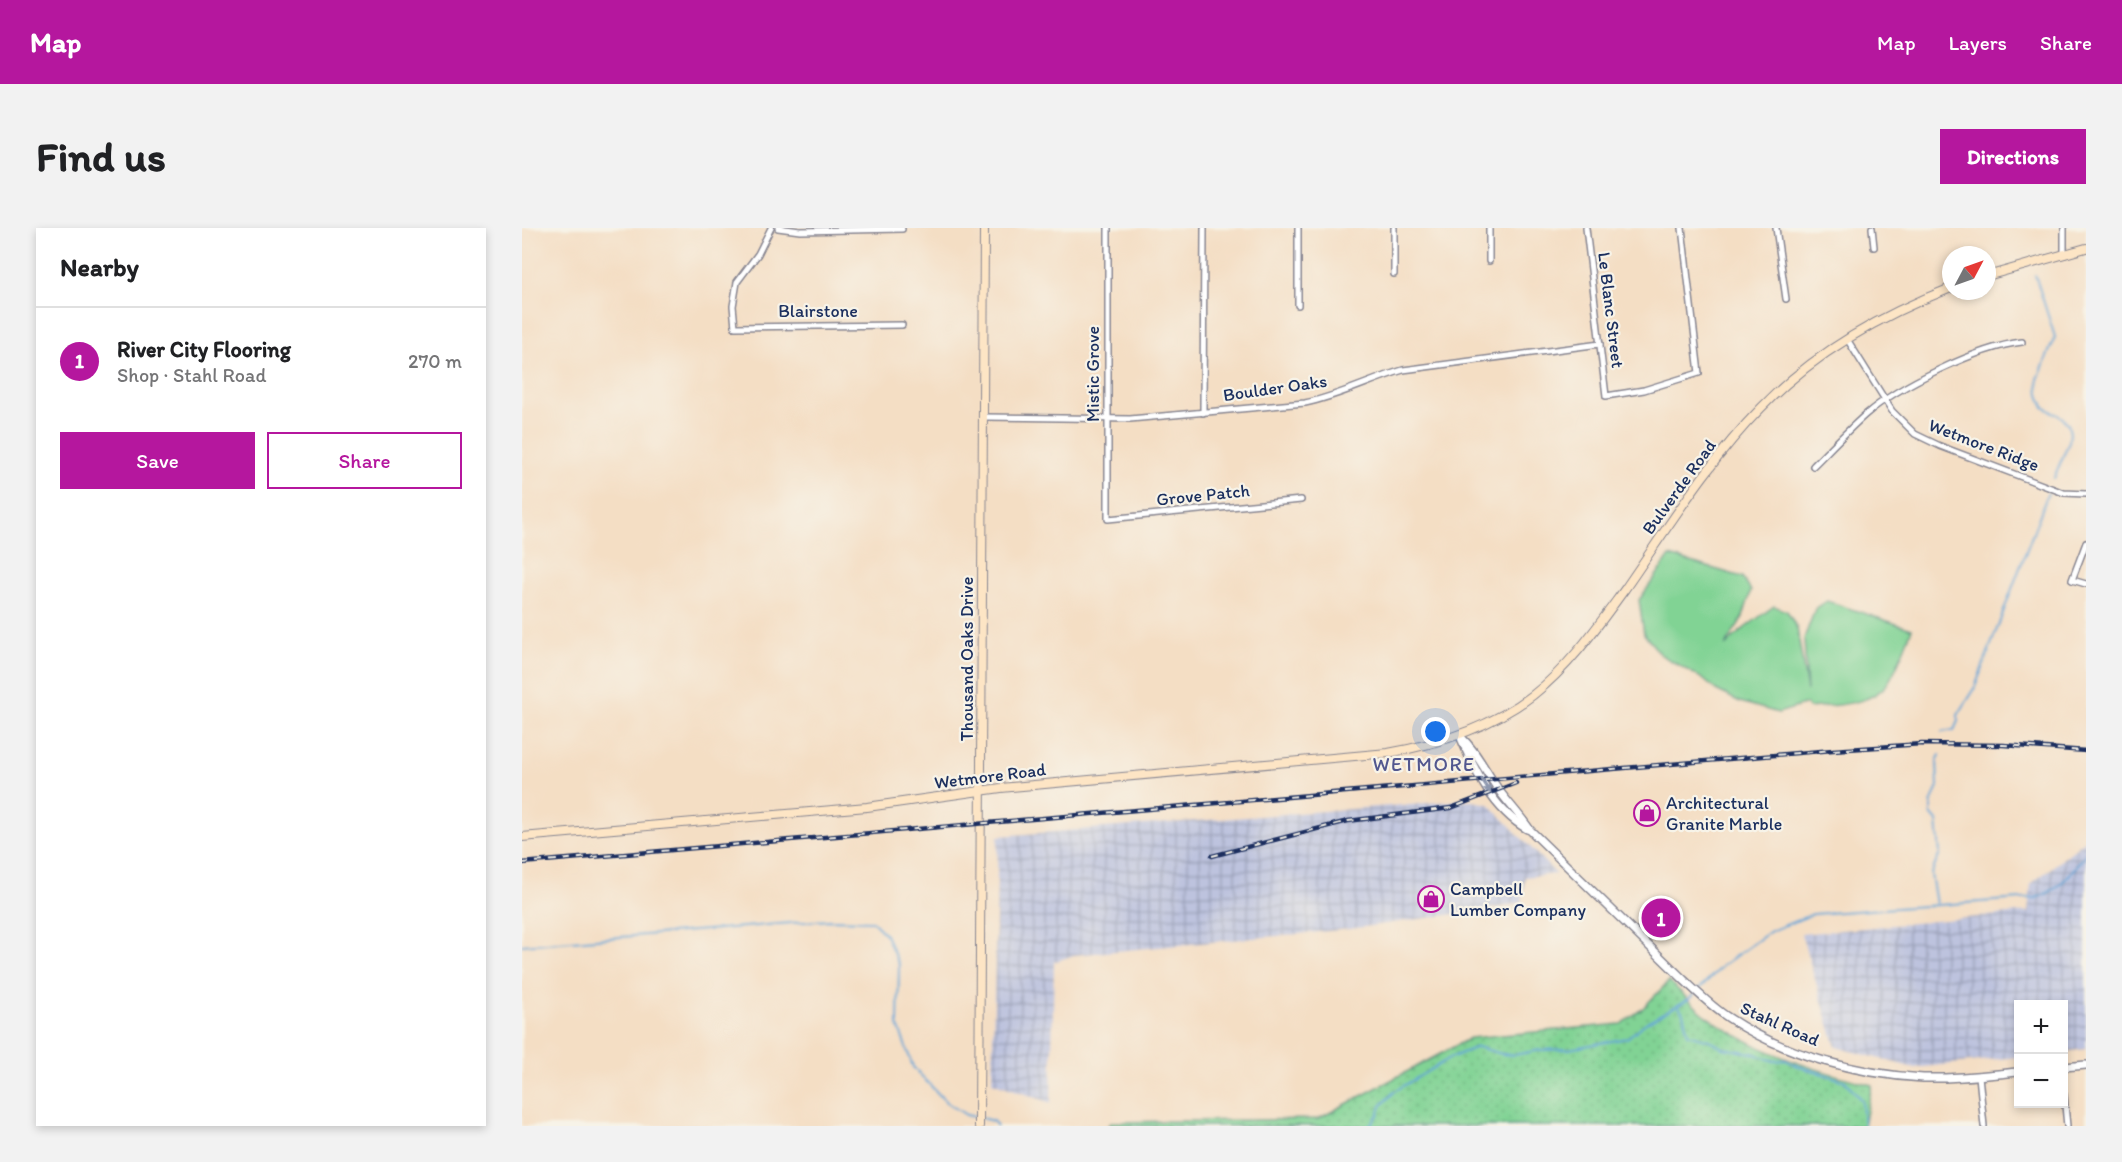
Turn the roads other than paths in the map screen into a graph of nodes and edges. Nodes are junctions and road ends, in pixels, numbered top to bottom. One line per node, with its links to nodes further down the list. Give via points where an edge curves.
1 (771, 228): 24 (street, Blairstone, via 738,282 733,306 735,327)
2 (778, 228): 14 (street)
3 (984, 228): 30 (main road, Thousand Oaks Drive)
4 (1108, 228): 31 (street, Mistic Grove)
5 (1204, 228): 29 (street)
6 (1298, 228): 23 (street)
7 (1394, 228): 19 (street)
8 (1489, 228): 18 (street)
9 (1586, 228): 27 (street, Le Blanc Street)
10 (1682, 228): 27 (street, Le Blanc Street, via 1698,373 1644,390 1606,396)
11 (1776, 228): 22 (street)
12 (1872, 228): 15 (street)
13 (2064, 228): 17 (street)
14 (902, 229)
15 (1874, 248)
16 (2086, 248): 17 (main road)
17 (2064, 255): 20 (main road)
18 (1489, 261)
19 (1394, 274)
20 (1996, 274)
21 (1942, 292): 25 (main road, Bulverde Road)
22 (1786, 299)
23 (1298, 305)
24 (902, 325)
25 (1847, 339): 28 (street, Wetmore Ridge); 38 (main road, Bulverde Road, via 1787,384 1726,447 1573,659 1517,706)
26 (2022, 342): 28 (street, via 1948,366)
27 (1600, 344): 29 (street, Boulder Oaks, via 1428,365 1379,377 1320,400)
28 (1885, 400): 32 (street); 33 (street, Wetmore Ridge, via 1910,430 1928,441 2064,493)
29 (1203, 413): 31 (street, Boulder Oaks)
30 (984, 417): 31 (street, Boulder Oaks); 39 (main road, Thousand Oaks Drive)
31 (1107, 419): 35 (street, Mistic Grove)
32 (1813, 466)
33 (2086, 494)
34 (1300, 500): 35 (street, Grove Patch)
35 (1108, 519)
36 (2086, 543): 37 (street, via 2072,580)
37 (2086, 584)
38 (1459, 735): 39 (main road, Wetmore Road, via 1388,753); 44 (street, Stahl Road, via 1490,793 1514,821 1530,830 1683,980 1732,1020 1761,1037 1838,1064 1914,1077)
39 (981, 790): 40 (main road, Wetmore Road, via 867,807); 46 (main road, Thousand Oaks Drive)
40 (522, 837)
41 (2086, 1065): 42 (street)
42 (2068, 1067)
43 (2014, 1072): 44 (street, Stahl Road)
44 (1979, 1076): 47 (street)
45 (2065, 1108): 48 (street)
46 (979, 1126)
47 (1984, 1126)
48 (2067, 1126)

